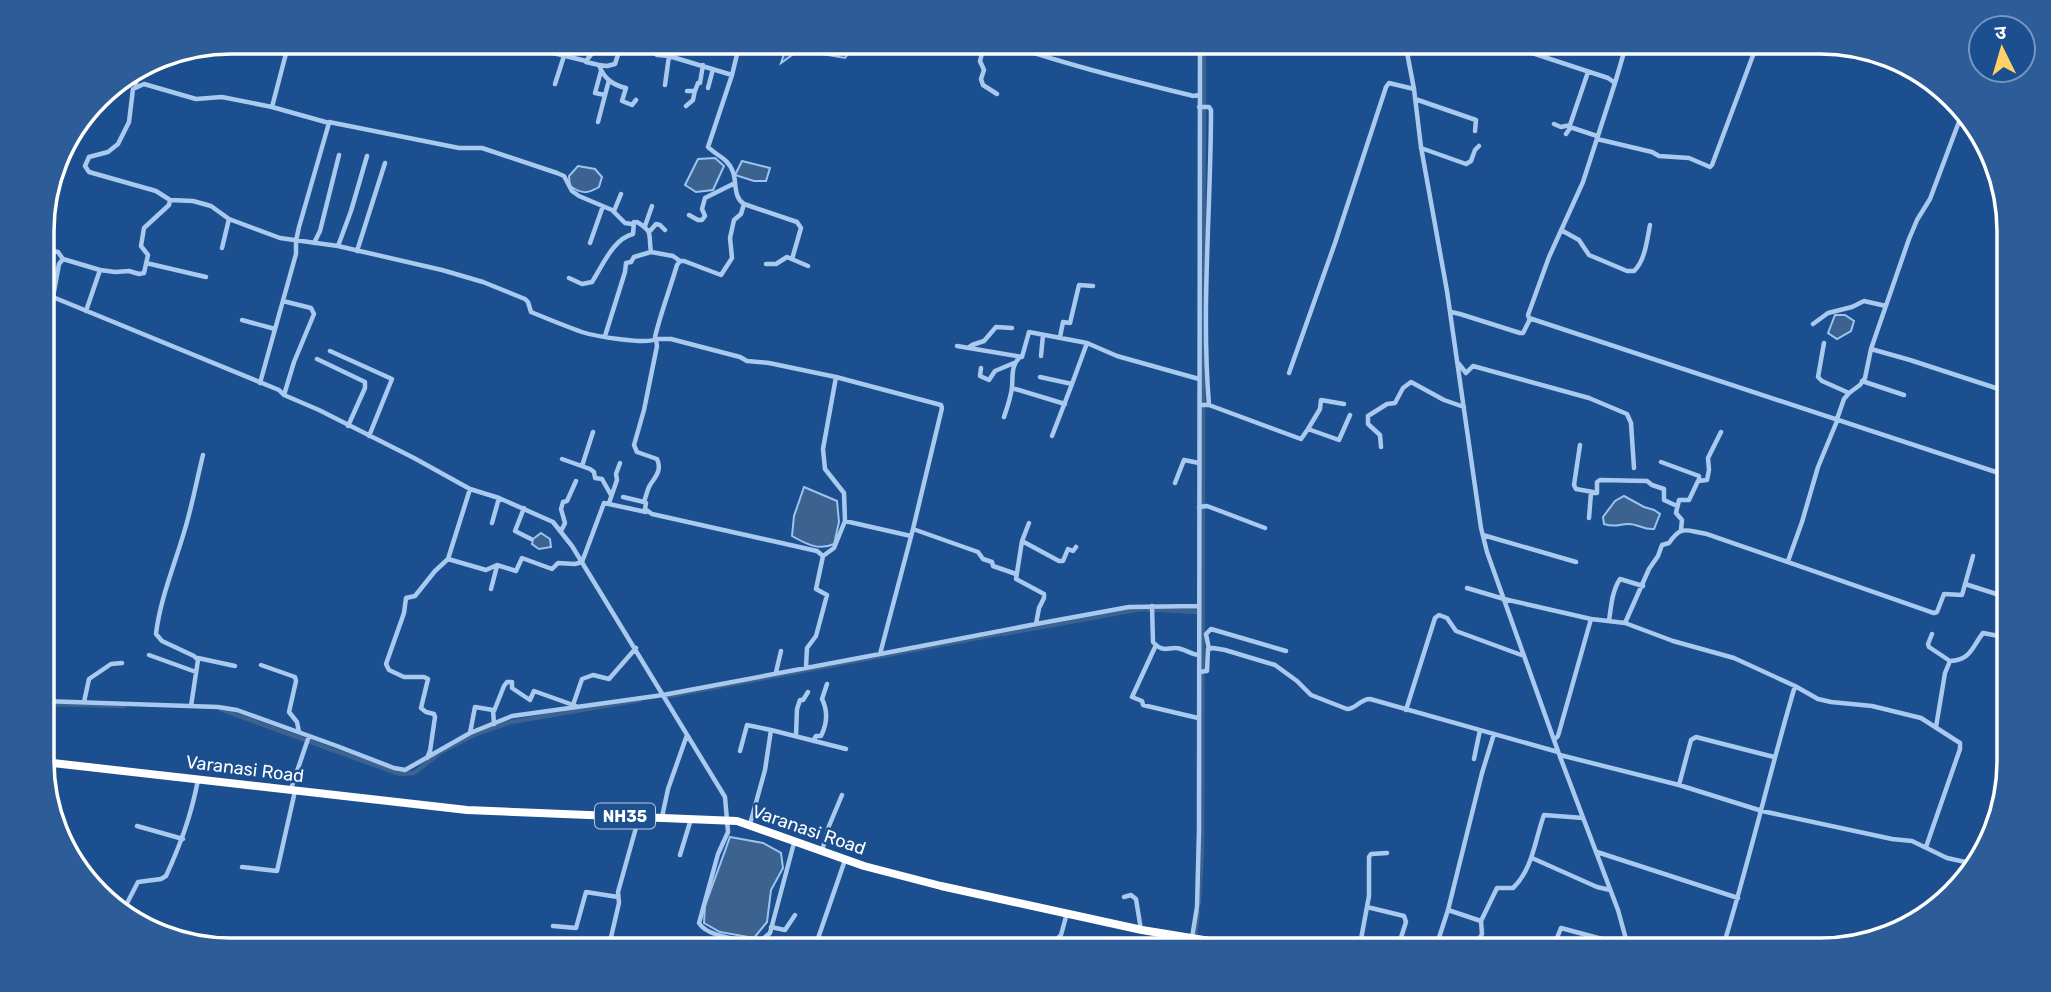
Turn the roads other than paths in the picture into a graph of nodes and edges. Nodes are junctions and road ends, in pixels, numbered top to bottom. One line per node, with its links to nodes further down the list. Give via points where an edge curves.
1 (1039, 54): 33 (street)
2 (1200, 54): 33 (street)
3 (1407, 54): 29 (street)
4 (1535, 54): 19 (street)
5 (1623, 54): 23 (street)
6 (1753, 54): 45 (street, via 1710,167)
7 (285, 55): 37 (street)
8 (565, 55): 15 (street); 24 (street)
9 (591, 55): 15 (street)
10 (618, 55): 17 (street, via 615,64)
11 (659, 55): 14 (street)
12 (737, 55): 20 (street)
13 (982, 55): 31 (street, via 983,85)
14 (669, 56): 16 (street); 25 (street)
15 (586, 61): 17 (street)
16 (703, 65): 18 (street); 28 (street)
17 (600, 68): 21 (street); 32 (street, via 595,93)
18 (713, 69): 20 (street); 27 (street)
19 (1588, 72): 23 (street); 42 (street, via 1570,125)
20 (732, 75): 51 (street, via 708,148 730,164)
21 (609, 80): 32 (street); 35 (street, via 626,88 621,101 632,105)
22 (136, 82): 26 (street)
23 (1615, 83): 45 (street)
24 (555, 84)
25 (665, 85)
26 (136, 86): 37 (street, via 144,84 196,99 222,97); 53 (street, via 129,122 117,144 89,157 85,166 89,172 156,191)
27 (708, 88)
28 (696, 89): 30 (street); 36 (street)
29 (1414, 89): 34 (street); 110 (street, via 1393,82 1386,87)
30 (687, 91)
31 (997, 94)
32 (605, 95): 40 (street)
33 (1199, 95): 38 (street)
34 (1415, 99): 43 (street, via 1476,120); 47 (street)
35 (636, 100)
36 (686, 106)
37 (272, 107): 39 (street)
38 (1203, 107): 113 (street); 125 (street, via 1211,110 1205,311)
39 (329, 122): 55 (street, via 453,147 486,149 561,175 574,193); 65 (street)
40 (598, 122)
41 (1959, 122): 86 (street)
42 (1554, 124)
43 (1475, 131)
44 (1566, 134): 45 (street, via 1573,128)
45 (1597, 138): 64 (street)
46 (1479, 146): 47 (street, via 1466,164)
47 (1421, 147): 88 (street)
48 (339, 155): 66 (street)
49 (367, 156): 68 (street)
50 (385, 163): 71 (street)
51 (735, 183): 54 (street, via 738,200); 58 (street, via 705,198 702,220)
52 (621, 194): 57 (street)
53 (170, 200): 59 (street, via 211,206); 76 (street, via 143,232)
54 (744, 204): 74 (street, via 801,226); 75 (street, via 734,220 732,258 721,275)
55 (603, 206): 57 (street); 67 (street)
56 (652, 206): 62 (street)
57 (614, 211): 60 (street, via 622,221)
58 (690, 215)
59 (229, 219): 65 (street); 69 (street)
60 (634, 222): 62 (street); 81 (street, via 634,234 624,236 592,282 582,284)
61 (1650, 225): 64 (street, via 1641,261 1632,271 1589,255 1579,240)
62 (647, 228): 63 (street, via 658,224); 72 (street)
63 (665, 230)
64 (1561, 230): 89 (street, via 1528,314)
65 (296, 241): 66 (street); 85 (street)
66 (314, 243): 68 (street)
67 (590, 243)
68 (338, 246): 71 (street)
69 (222, 248)
70 (55, 251): 73 (street)
71 (357, 251): 95 (street, via 483,282 525,299 533,313 583,333)
72 (651, 252): 75 (street); 95 (street, via 626,263)
73 (63, 259): 79 (street); 83 (street)
74 (792, 259): 77 (street); 78 (street)
75 (680, 261): 97 (street)
76 (146, 263): 79 (street, via 141,274); 80 (street)
77 (766, 264)
78 (808, 267)
79 (100, 270): 87 (street)
80 (206, 277)
81 (569, 278)
82 (1093, 286): 96 (street, via 1079,285 1070,323 1063,322)
83 (55, 287)
84 (55, 299): 87 (street)
85 (284, 300): 93 (street); 120 (street, via 311,308 314,314)
86 (1886, 306): 91 (street, via 1864,301 1828,313); 102 (street)
87 (86, 311): 115 (street)
88 (1451, 313): 89 (street, via 1520,333); 108 (street)
89 (1530, 319): 129 (street)
90 (242, 320): 93 (street)
91 (1813, 324)
92 (1012, 328): 101 (street, via 996,327 984,341)
93 (275, 329): 115 (street)
94 (1043, 335): 96 (street); 104 (street); 105 (street, via 1029,332)
95 (605, 336): 97 (street, via 638,341)
96 (1060, 337): 98 (street)
97 (656, 338): 111 (street); 154 (street, via 634,445 637,452 659,464)
98 (1087, 343): 113 (street); 116 (street)
99 (1824, 343): 119 (street, via 1818,377)
100 (957, 346): 101 (street)
101 (968, 348): 105 (street)
102 (1871, 349): 114 (street); 118 (street)
103 (330, 351): 134 (street, via 392,379)
104 (1041, 356)
105 (1020, 358): 107 (street)
106 (317, 359): 130 (street, via 365,382)
107 (1015, 362): 109 (street, via 995,371 989,380 980,376); 117 (street)
108 (1458, 364): 126 (street); 144 (street, via 1466,373 1473,366 1589,398 1627,414)
109 (981, 368)
110 (1289, 373)
111 (836, 377): 161 (street, via 823,449 825,469 844,493); 165 (street, via 941,405)
112 (1040, 377): 116 (street)
113 (1199, 379): 124 (street)
114 (1862, 381): 119 (street); 121 (street)
115 (260, 383): 120 (street)
116 (1072, 384): 122 (street)
117 (1012, 388): 122 (street); 128 (street)
118 (1997, 389)
119 (1849, 393): 129 (street)
120 (284, 395): 130 (street)
121 (1904, 396)
122 (1065, 404): 135 (street)
123 (1344, 404): 131 (street, via 1321,400)
124 (1200, 405): 125 (street); 142 (street)
125 (1209, 405): 131 (street, via 1301,439)
126 (1464, 407): 137 (street, via 1411,382 1395,403 1368,416 1368,424 1380,435); 168 (street)
127 (1350, 415): 131 (street, via 1339,440)
128 (1004, 417)
129 (1837, 420): 145 (street); 176 (street)
130 (348, 426): 134 (street)
131 (1308, 429)
132 (593, 432): 143 (street)
133 (1721, 432): 147 (street, via 1709,458 1707,480)
134 (369, 436): 149 (street)
135 (1052, 436)
136 (1580, 445): 150 (street, via 1574,485)
137 (1381, 447)
138 (203, 455): 204 (street, via 156,634 162,642)
139 (562, 459): 143 (street)
140 (1661, 462): 147 (street, via 1699,476)
141 (620, 463): 151 (street)
142 (1199, 463): 148 (street, via 1184,460); 156 (street)
143 (582, 466): 151 (street, via 602,479)
144 (1634, 468)
145 (1997, 472)
146 (576, 481): 167 (street, via 563,502)
147 (1698, 481): 157 (street, via 1689,500 1679,500)
148 (1175, 482)
149 (470, 489): 153 (street); 175 (street)
150 (1597, 493): 157 (street, via 1600,480 1643,480 1664,489 1664,500); 160 (street, via 1591,493)
151 (611, 495): 155 (street)
152 (623, 497): 154 (street)
153 (499, 498): 158 (street); 162 (street)
154 (644, 502): 159 (street)
155 (609, 503): 159 (street); 177 (street, via 600,508)
156 (1202, 506): 164 (street); 188 (street)
157 (1676, 506): 166 (street)
158 (524, 508): 167 (street); 170 (street, via 515,531)
159 (648, 513): 173 (street)
160 (1589, 518)
161 (845, 521): 169 (street); 173 (street, via 834,548)
162 (492, 523)
163 (1029, 523): 171 (street)
164 (1265, 528)
165 (913, 529): 169 (street); 180 (street, via 978,551 993,566)
166 (1681, 530): 176 (street); 182 (street, via 1669,544 1662,545)
167 (561, 531): 177 (street)
168 (1483, 535): 178 (street); 186 (street)
169 (911, 536): 200 (street)
170 (531, 539)
171 (1023, 541): 172 (street, via 1059,561 1068,549); 180 (street)
172 (1076, 547)
173 (823, 556): 209 (street, via 816,589 827,595 816,636 807,648)
174 (1973, 556): 181 (street)
175 (448, 559): 179 (street, via 486,570); 240 (street, via 415,596 406,598 386,667 401,676 428,679 421,709 435,717)
176 (1788, 561): 181 (street, via 1934,613 1943,596 1960,596)
177 (582, 562): 179 (street, via 558,563 552,569 522,558 516,571); 196 (street)
178 (1576, 562)
179 (497, 565): 184 (street)
180 (1016, 573): 192 (street, via 1018,582 1044,594)
181 (1965, 584): 185 (street)
182 (1643, 586): 190 (street, via 1620,579); 191 (street)
183 (1467, 588): 186 (street)
184 (491, 589)
185 (1997, 594)
186 (1504, 599): 189 (street); 203 (street)
187 (1152, 609): 188 (street); 192 (street, via 1129,607); 195 (street)
188 (1198, 610): 202 (street)
189 (1591, 619): 190 (street); 234 (street)
190 (1609, 621): 191 (street)
191 (1625, 623): 214 (street, via 1734,658)
192 (1036, 624): 200 (street)
193 (1932, 634): 205 (street, via 1929,647)
194 (1997, 635): 205 (street, via 1983,632 1968,655)
195 (1156, 645): 202 (street); 223 (street, via 1132,697 1143,705)
196 (636, 648): 216 (street); 220 (street, via 609,679 593,675 582,679)
197 (1209, 649): 199 (street, via 1206,634 1211,629); 212 (street, via 1208,669); 221 (street, via 1275,665 1311,695 1347,709 1366,699)
198 (781, 650): 211 (street)
199 (1286, 651)
200 (880, 654): 209 (street)
201 (149, 655): 210 (street)
202 (1198, 655): 212 (street)
203 (1525, 656): 221 (street, via 1456,631 1439,615); 234 (street)
204 (197, 658): 208 (street); 210 (street)
205 (1950, 662): 225 (street)
206 (122, 663): 218 (street, via 111,664 89,679)
207 (261, 665): 228 (street, via 295,677 289,711)
208 (235, 666)
209 (806, 667): 211 (street)
210 (197, 672): 219 (street)
211 (776, 672): 216 (street)
212 (1202, 672): 223 (street)
213 (827, 684): 235 (street, via 822,699 826,726)
214 (1795, 686): 225 (street, via 1818,699 1872,705 1921,718); 239 (street)
215 (808, 692): 232 (street, via 797,709)
216 (665, 696): 220 (street); 230 (street)
217 (54, 701): 218 (street)
218 (84, 702): 219 (street)
219 (191, 706): 228 (street, via 237,710)
220 (576, 706): 222 (street, via 534,691 530,700 507,682); 224 (street, via 512,716)
221 (1406, 710): 227 (street)
222 (494, 711): 224 (street); 229 (street, via 475,707)
223 (1199, 719): 281 (street)
224 (494, 724): 229 (street)
225 (1936, 727): 257 (street, via 1960,747)
226 (771, 730): 232 (street); 237 (street, via 747,725); 253 (street)
227 (1480, 730): 231 (street); 241 (street)
228 (299, 732): 233 (street)
229 (470, 733): 240 (street)
230 (687, 734): 249 (street); 252 (street, via 725,797)
231 (1494, 734): 238 (street); 272 (street)
232 (796, 736): 235 (street)
233 (308, 739): 240 (street, via 400,770); 245 (street)
234 (1554, 740): 238 (street)
235 (813, 741): 236 (street)
236 (846, 750)
237 (740, 751)
238 (1559, 753): 244 (street); 251 (street)
239 (1774, 757): 244 (street, via 1696,737 1691,740); 247 (street)
240 (427, 758)
241 (1474, 759)
242 (54, 763): 243 (highway, Varanasi Road / NH35)
243 (198, 779): 245 (highway, Varanasi Road / NH35); 255 (street)
244 (1679, 785): 247 (street)
245 (293, 790): 248 (highway, Varanasi Road / NH35, via 467,810); 265 (street, via 277,872)
246 (842, 795): 258 (street)
247 (1762, 811): 257 (street); 269 (street)
248 (639, 817): 249 (highway, Varanasi Road / NH35); 267 (street)
249 (662, 818): 250 (highway, Varanasi Road / NH35)
250 (691, 818): 252 (highway, Varanasi Road / NH35); 261 (street)
251 (1583, 818): 259 (street); 262 (street, via 1544,815)
252 (726, 820): 253 (highway, Varanasi Road / NH35); 291 (street, via 728,832 700,926)
253 (750, 825): 256 (highway, Varanasi Road / NH35)
254 (137, 826): 255 (street)
255 (183, 839): 270 (street, via 166,876 138,882)
256 (794, 843): 258 (highway, Varanasi Road / NH35); 277 (street)
257 (1926, 847): 264 (street)
258 (822, 852): 263 (highway, Varanasi Road / NH35)
259 (1596, 852): 266 (street); 269 (street)
260 (1387, 853): 271 (street, via 1369,857)
261 (680, 855)
262 (1532, 858): 266 (street); 275 (street, via 1516,886 1497,888)
263 (845, 860): 273 (highway, Varanasi Road / NH35); 293 (street)
264 (1965, 862)
265 (242, 867)
266 (1611, 890): 288 (street)
267 (618, 897): 276 (street, via 588,891 576,928); 290 (street)
268 (1124, 897): 278 (street, via 1136,899)
269 (1738, 898): 289 (street)
270 (127, 904)
271 (1367, 907): 282 (street); 283 (street, via 1404,916)
272 (1448, 910): 275 (street); 284 (street)
273 (1067, 913): 278 (highway, Varanasi Road / NH35); 279 (street)
274 (795, 915): 277 (street, via 785,930)
275 (1481, 921): 285 (street)
276 (553, 926)
277 (771, 928): 292 (street)
278 (1142, 930): 280 (highway, Varanasi Road / NH35)
279 (1059, 937)
280 (1186, 937)
281 (1196, 937)
282 (1361, 937)
283 (1401, 937)
284 (1439, 937)
285 (1480, 937)
286 (1557, 937): 287 (street, via 1561,928)
287 (1597, 937)
288 (1626, 937)
289 (1726, 937)
290 (611, 938)
291 (731, 938)
292 (764, 938)
293 (818, 938)

